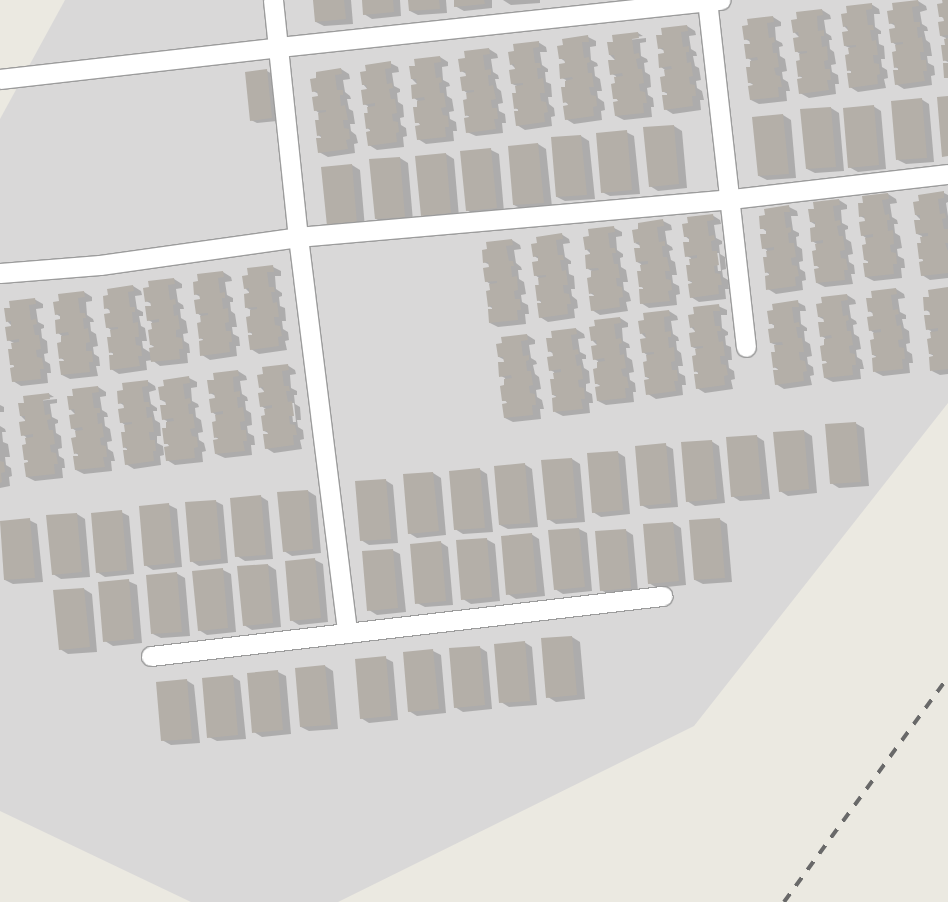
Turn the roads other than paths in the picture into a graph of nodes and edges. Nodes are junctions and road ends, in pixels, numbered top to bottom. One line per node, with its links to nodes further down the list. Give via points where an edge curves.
1 (273, 0): 3 (street)
2 (712, 1): 3 (street); 6 (street)
3 (278, 47): 4 (street); 7 (street)
4 (0, 79)
5 (948, 174): 6 (street)
6 (731, 199): 7 (street); 9 (street)
7 (298, 236): 8 (street, via 100,265); 11 (street)
8 (0, 273)
9 (746, 347)
10 (662, 596): 11 (street)
11 (347, 633): 12 (street)
12 (151, 656)

